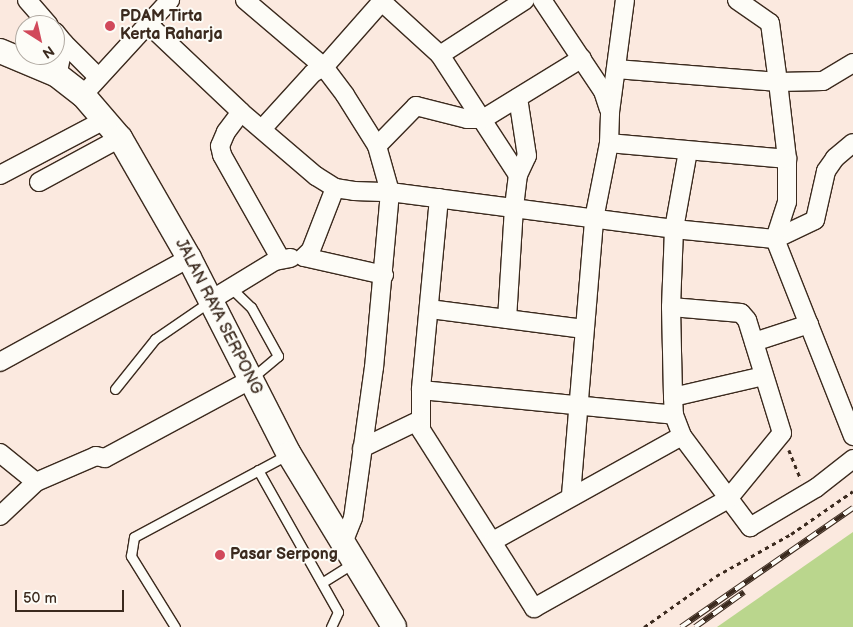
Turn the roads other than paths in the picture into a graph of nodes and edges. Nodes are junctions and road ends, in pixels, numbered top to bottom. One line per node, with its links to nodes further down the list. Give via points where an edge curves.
1 (28, 0): 9 (street)
2 (170, 0): 10 (street)
3 (245, 0): 17 (street)
4 (381, 0): 13 (street); 17 (street)
5 (525, 0): 13 (street)
6 (542, 0): 14 (street)
7 (625, 0): 18 (street)
8 (739, 0): 20 (street, via 770,23)
9 (41, 15)
10 (147, 23): 21 (street); 23 (street)
11 (65, 46): 21 (street)
12 (0, 51): 19 (main road, JALAN RAYA SERPONG)
13 (440, 55): 26 (street)
14 (582, 58): 22 (street); 24 (street, via 603,92)
15 (853, 63): 20 (street, via 823,81)
16 (58, 65): 19 (street)
17 (324, 67): 27 (street, via 313,73); 31 (street, via 361,117)
18 (616, 69): 20 (street); 24 (street)
19 (57, 75): 21 (main road, JALAN RAYA SERPONG)
20 (778, 82): 33 (street)
21 (91, 86): 25 (main road, JALAN RAYA SERPONG)
22 (518, 98): 26 (street); 35 (street, via 527,156)
23 (241, 112): 27 (street); 46 (street, via 226,132 220,146 222,155)
24 (610, 112): 29 (street)
25 (106, 119): 28 (main road, JALAN RAYA SERPONG); 34 (street)
26 (483, 119): 31 (street, via 467,119 416,106); 35 (street)
27 (262, 129): 37 (street, via 316,176)
28 (120, 138): 36 (street); 45 (main road, JALAN RAYA SERPONG)
29 (610, 143): 32 (street); 41 (street)
30 (853, 143): 43 (street, via 835,158 826,171 815,220)
31 (377, 146): 38 (street)
32 (688, 151): 33 (street); 42 (street)
33 (788, 159): 43 (street, via 787,202)
34 (0, 175)
35 (518, 175): 40 (street)
36 (39, 182)
37 (335, 188): 38 (street); 44 (street, via 311,250)
38 (390, 192): 39 (street); 47 (street)
39 (439, 198): 40 (street); 51 (street)
40 (514, 207): 41 (street); 52 (street)
41 (594, 219): 42 (street); 54 (street)
42 (674, 229): 43 (street); 50 (street)
43 (775, 239): 53 (street)
44 (304, 257): 46 (street); 47 (street)
45 (189, 258): 49 (main road, JALAN RAYA SERPONG); 56 (street)
46 (280, 258): 48 (street)
47 (384, 275): 67 (street)
48 (231, 288): 49 (street); 58 (lane, via 251,306 278,356)
49 (211, 300): 58 (main road, JALAN RAYA SERPONG); 59 (lane, via 155,339)
50 (672, 307): 55 (street, via 737,310 747,320); 61 (street)
51 (430, 309): 52 (street); 60 (street)
52 (506, 319): 54 (street)
53 (809, 324): 55 (street); 66 (street)
54 (583, 329): 62 (street)
55 (754, 342): 57 (street)
56 (0, 362)
57 (763, 376): 61 (street); 74 (street, via 782,433)
58 (250, 380): 69 (main road, JALAN RAYA SERPONG); 72 (street, via 106,458 96,456)
59 (115, 389)
60 (421, 390): 62 (street); 64 (street)
61 (673, 397): 63 (street)
62 (577, 405): 63 (street); 73 (street)
63 (674, 415): 65 (street)
64 (420, 420): 67 (street); 76 (street, via 424,437)
65 (682, 436): 73 (street); 74 (street)
66 (853, 436)
67 (362, 448): 77 (street)
68 (0, 453): 72 (street)
69 (289, 454): 71 (lane); 77 (main road, JALAN RAYA SERPONG)
70 (853, 459): 74 (street, via 750,527)
71 (258, 470): 78 (lane); 79 (lane, via 134,537 131,542 131,556)
72 (36, 482): 75 (street)
73 (571, 495): 76 (street)
74 (728, 499): 76 (street, via 534,608)
75 (0, 516)
76 (493, 540)
77 (349, 552): 78 (lane); 81 (main road, JALAN RAYA SERPONG)
78 (323, 582): 80 (lane, via 338,612)
79 (175, 627)
80 (331, 627)
81 (394, 627)

